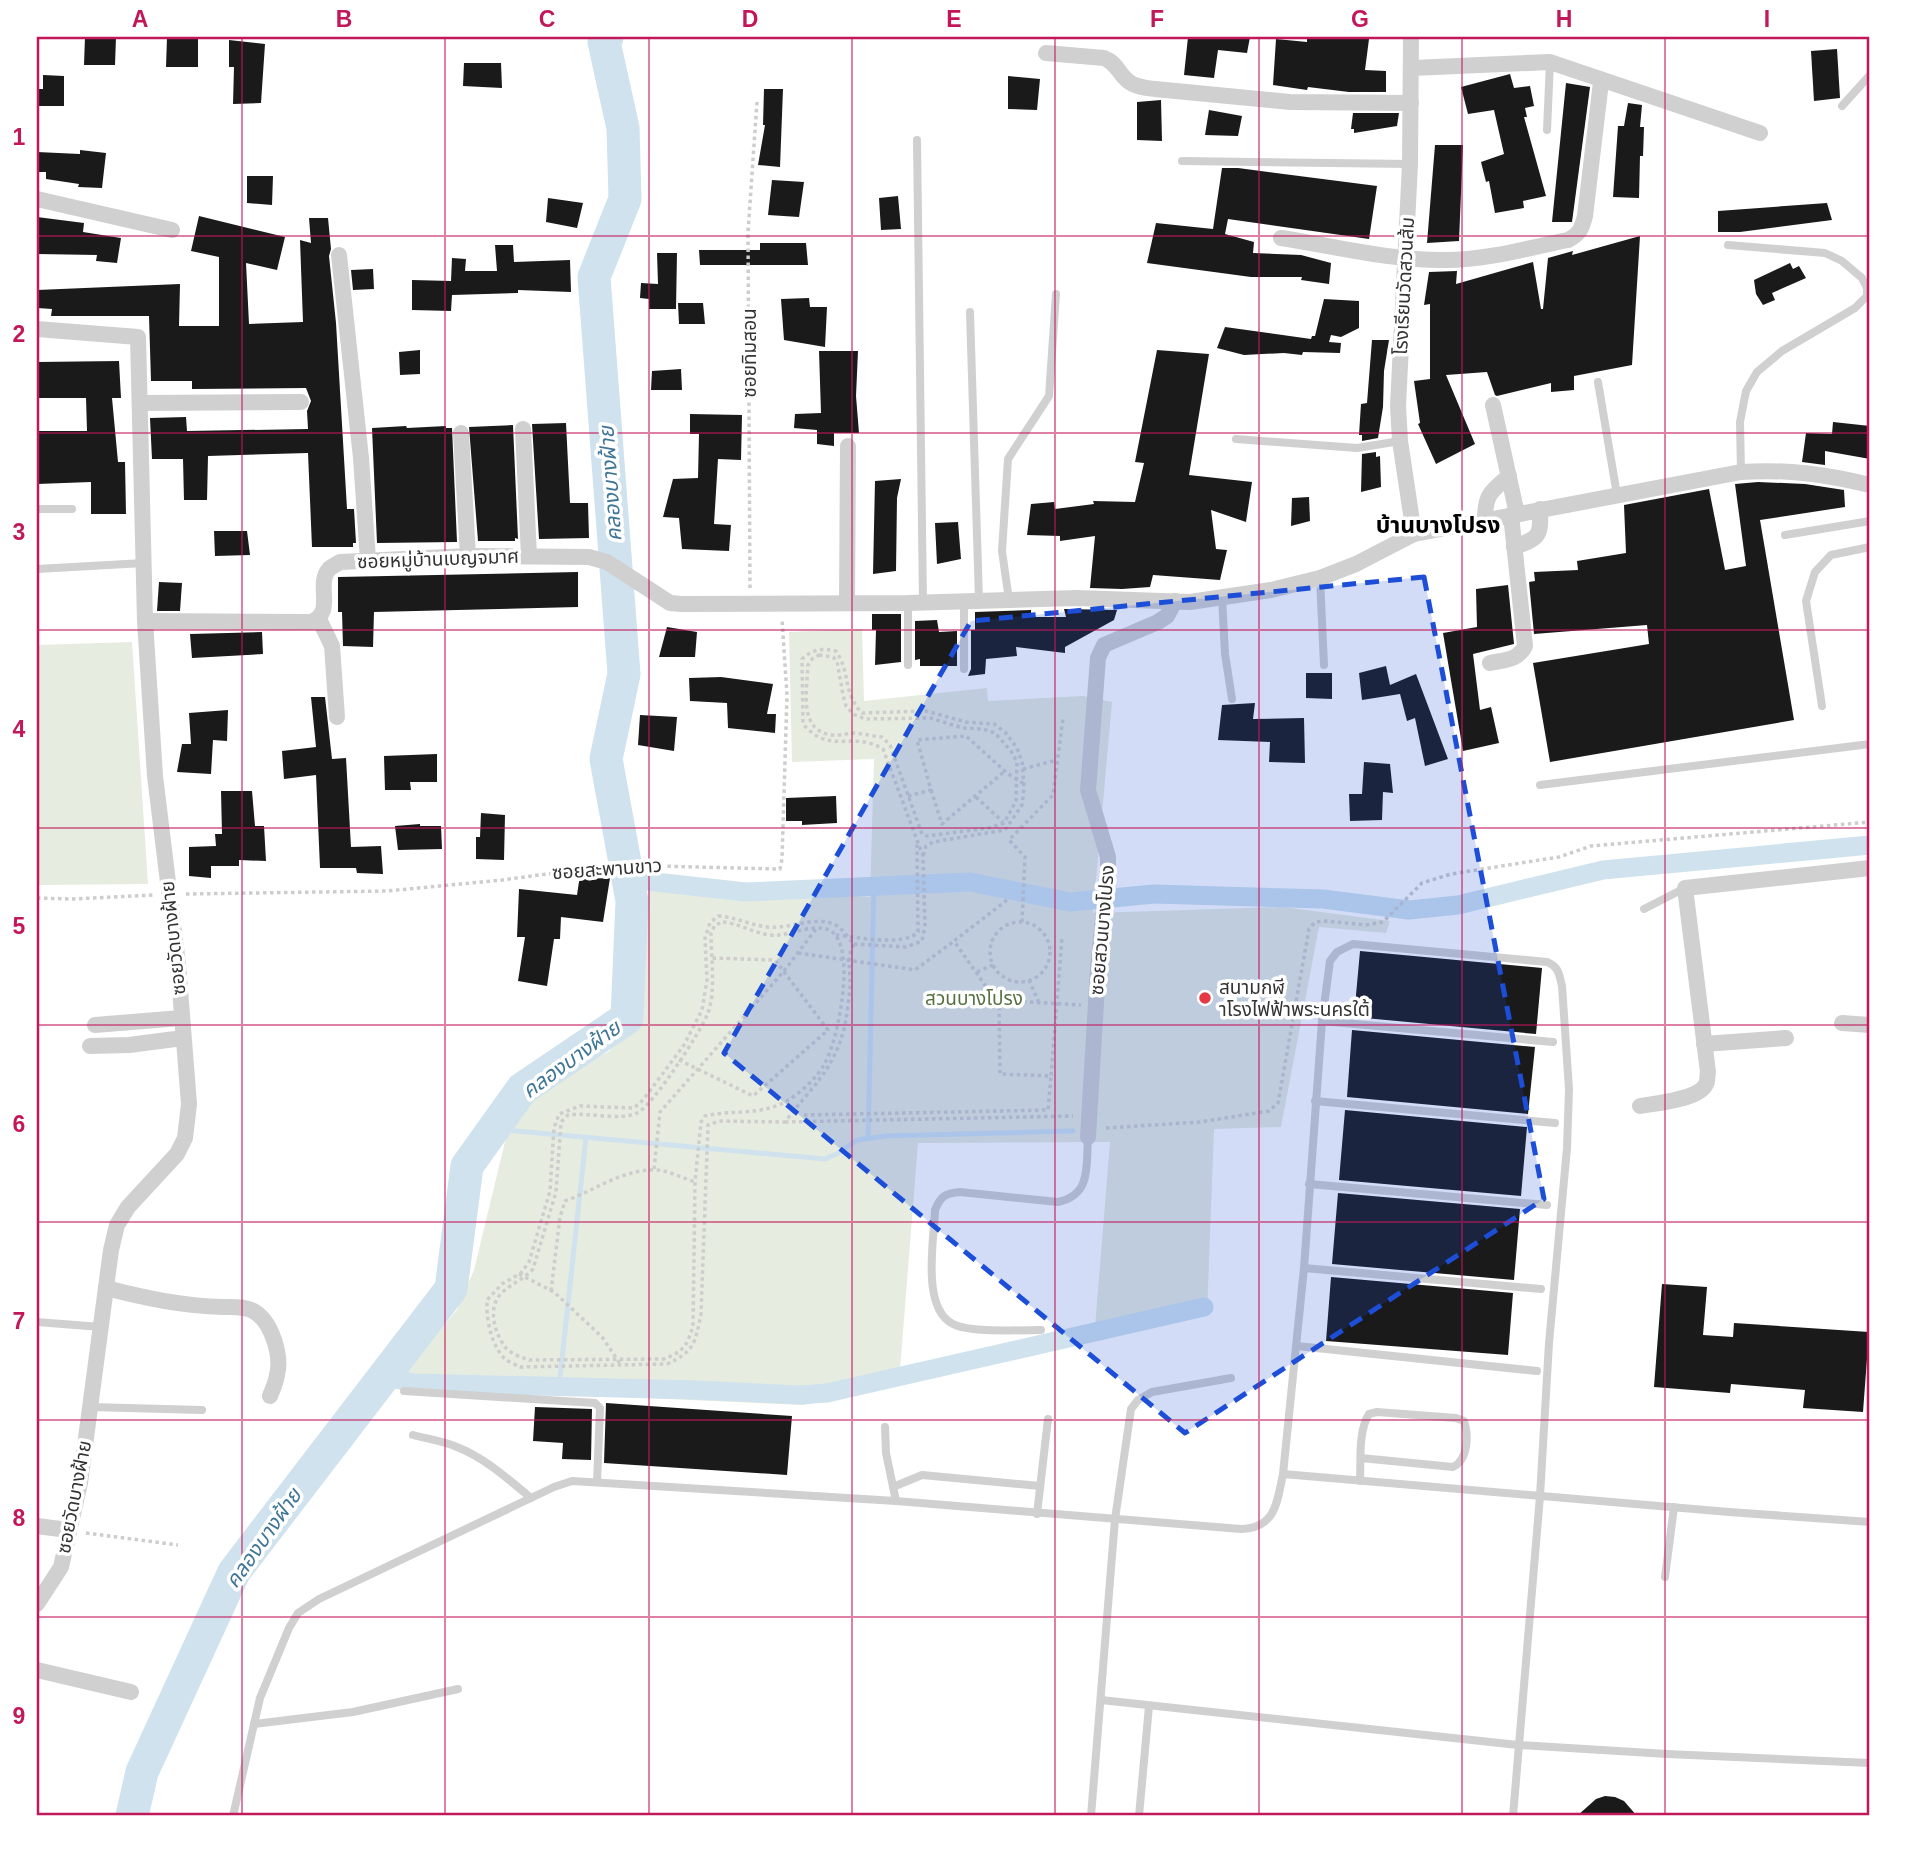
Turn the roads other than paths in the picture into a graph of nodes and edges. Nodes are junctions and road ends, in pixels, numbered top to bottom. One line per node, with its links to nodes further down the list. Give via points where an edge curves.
1 (1411, 37): 4 (street, โรงเรียนวัดสวนส้ม)
2 (1045, 53): 7 (street, via 1104,58 1112,61 1126,80 1155,89 1290,102)
3 (1550, 62): 4 (street); 9 (lane); 10 (street)
4 (1412, 68): 7 (street, โรงเรียนวัดสวนส้ม)
5 (1870, 75): 8 (lane)
6 (1601, 82): 19 (street, via 1585,216 1577,236 1478,258)
7 (1411, 103): 13 (street, โรงเรียนวัดสวนส้ม)
8 (1842, 106)
9 (1547, 130)
10 (1760, 133)
11 (917, 140): 57 (lane)
12 (1182, 161): 13 (lane)
13 (1410, 164): 19 (street, โรงเรียนวัดสวนส้ม)
14 (37, 199): 15 (street)
15 (172, 230)
16 (1281, 238): 19 (street)
17 (1728, 245): 32 (lane, via 1825,253 1842,261 1867,288 1867,296 1856,308 1782,351 1757,372 1746,391 1740,422)
18 (339, 255): 48 (street)
19 (1405, 257): 30 (street, โรงเรียนวัดสวนส้ม)
20 (1056, 294): 53 (lane, via 1049,396 1008,459 1002,551)
21 (970, 312): 54 (lane)
22 (37, 329): 25 (street, ซอยวัดบางฝ้าย, via 138,337)
23 (1598, 382): 35 (lane)
24 (301, 402): 25 (street)
25 (140, 403): 49 (street, ซอยวัดบางฝ้าย)
26 (1493, 405): 33 (street)
27 (523, 429): 47 (street)
28 (461, 433): 46 (street)
29 (1236, 439): 30 (lane, via 1357,448)
30 (1400, 441): 42 (street, โรงเรียนวัดสวนส้ม)
31 (848, 446): 56 (street)
32 (1741, 472): 34 (street, via 1780,470); 35 (street)
33 (1509, 476): 39 (street); 40 (street, via 1485,500)
34 (1870, 485)
35 (1617, 495): 38 (street)
36 (37, 509): 37 (lane)
37 (72, 509)
38 (1540, 509): 39 (street); 44 (street, via 1541,531)
39 (1514, 514): 40 (street); 44 (street)
40 (1485, 520): 42 (street)
41 (1870, 521): 43 (lane)
42 (1414, 534): 51 (street)
43 (1785, 535)
44 (1514, 547): 60 (street, via 1525,646 1516,657)
45 (1870, 547): 65 (lane, via 1831,555 1815,572 1806,601)
46 (468, 556): 47 (street, ซอยหมู่บ้านเบญจมาศ); 48 (street, ซอยหมู่บ้านเบญจมาศ)
47 (529, 556): 56 (street, ซอยหมู่บ้านเบญจมาศ, via 572,555 607,562 670,603)
48 (368, 560): 58 (street, ซอยหมู่บ้านเบญจมาศ, via 340,562 329,569)
49 (144, 563): 50 (lane); 59 (street, ซอยวัดบางฝ้าย)
50 (37, 569)
51 (1320, 578): 52 (street); 62 (lane)
52 (1222, 597): 55 (street); 64 (lane)
53 (1009, 600): 54 (street); 55 (street)
54 (971, 601): 57 (street); 63 (lane)
55 (1175, 601): 85 (street, ซอยสวนบางโปรง, via 1158,622 1104,646 1098,658 1088,790 1108,857)
56 (847, 603): 57 (street)
57 (916, 603): 61 (lane)
58 (319, 619): 59 (street, via 294,623); 66 (street, via 332,646)
59 (145, 621): 72 (street, ซอยวัดบางฝ้าย, via 157,806)
60 (1490, 663)
61 (908, 665)
62 (1324, 665)
63 (964, 669)
64 (1232, 699)
65 (1822, 706)
66 (337, 717)
67 (1870, 744): 68 (lane)
68 (1541, 785)
69 (1870, 868): 70 (street)
70 (1685, 888): 71 (lane); 80 (street)
71 (1644, 909)
72 (181, 1018): 75 (street); 77 (street, ซอยวัดบางฝ้าย)
73 (1322, 1021): 79 (lane); 82 (lane); 110 (lane, via 1330,961 1353,944 1547,962 1559,970 1569,1089 1567,1148)
74 (1842, 1023): 76 (street)
75 (95, 1025)
76 (1870, 1025)
77 (183, 1038): 81 (street); 89 (street, ซอยวัดบางฝ้าย, via 189,1104 185,1138 177,1154 117,1225)
78 (1786, 1038): 80 (street)
79 (1553, 1042)
80 (1704, 1044): 83 (street, via 1708,1072 1701,1091)
81 (90, 1046)
82 (1315, 1101): 84 (lane); 86 (lane)
83 (1640, 1106)
84 (1555, 1123)
85 (1088, 1130): 93 (lane, via 1084,1182 1068,1200 960,1192 939,1199 935,1210 932,1290 943,1316 970,1328)
86 (1309, 1184): 87 (lane); 88 (lane)
87 (1547, 1205)
88 (1304, 1268): 90 (lane); 94 (lane)
89 (106, 1288): 92 (street, ซอยวัดบางฝ้าย); 98 (street, via 155,1301 256,1312 274,1341 278,1360)
90 (1541, 1289)
91 (37, 1322): 92 (lane)
92 (101, 1327): 99 (street, ซอยวัดบางฝ้าย)
93 (1041, 1330)
94 (1297, 1346): 95 (lane); 105 (lane)
95 (1537, 1371)
96 (1231, 1378): 115 (lane, via 1152,1392 1138,1399 1131,1409)
97 (404, 1391): 107 (lane, via 595,1403 600,1408)
98 (271, 1396)
99 (90, 1407): 100 (lane); 118 (street, ซอยวัดบางฝ้าย, via 80,1483)
100 (202, 1410)
101 (1048, 1419): 108 (lane)
102 (885, 1427): 109 (lane)
103 (413, 1435): 111 (lane, via 472,1454)
104 (1361, 1458): 104 (lane, via 1460,1464 1466,1427 1456,1418 1369,1414 1364,1421); 106 (lane)
105 (1283, 1474): 106 (lane); 115 (lane, via 1275,1510 1252,1529)
106 (1360, 1481): 110 (lane)
107 (597, 1482): 111 (lane, via 572,1481); 112 (lane)
108 (1040, 1486): 109 (lane, via 922,1475); 114 (lane)
109 (893, 1487): 112 (lane)
110 (1540, 1496): 113 (lane); 127 (lane)
111 (531, 1498): 126 (lane, via 298,1613 260,1698)
112 (895, 1501): 114 (lane)
113 (1674, 1507): 116 (lane); 119 (lane)
114 (1037, 1514): 115 (lane)
115 (1115, 1519): 124 (lane)
116 (1870, 1522)
117 (37, 1526): 118 (street)
118 (68, 1530): 120 (street, ซอยวัดบางฝ้าย, via 61,1567)
119 (1665, 1577)
120 (37, 1603)
121 (37, 1670): 123 (street)
122 (458, 1689): 126 (lane, via 353,1712)
123 (131, 1692)
124 (1101, 1700): 125 (lane); 130 (lane)
125 (1149, 1706): 127 (lane); 131 (lane)
126 (254, 1724): 129 (lane)
127 (1518, 1745): 128 (lane); 132 (lane)
128 (1870, 1761)
129 (233, 1816)
130 (1091, 1816)
131 (1139, 1816)
132 (1513, 1816)

